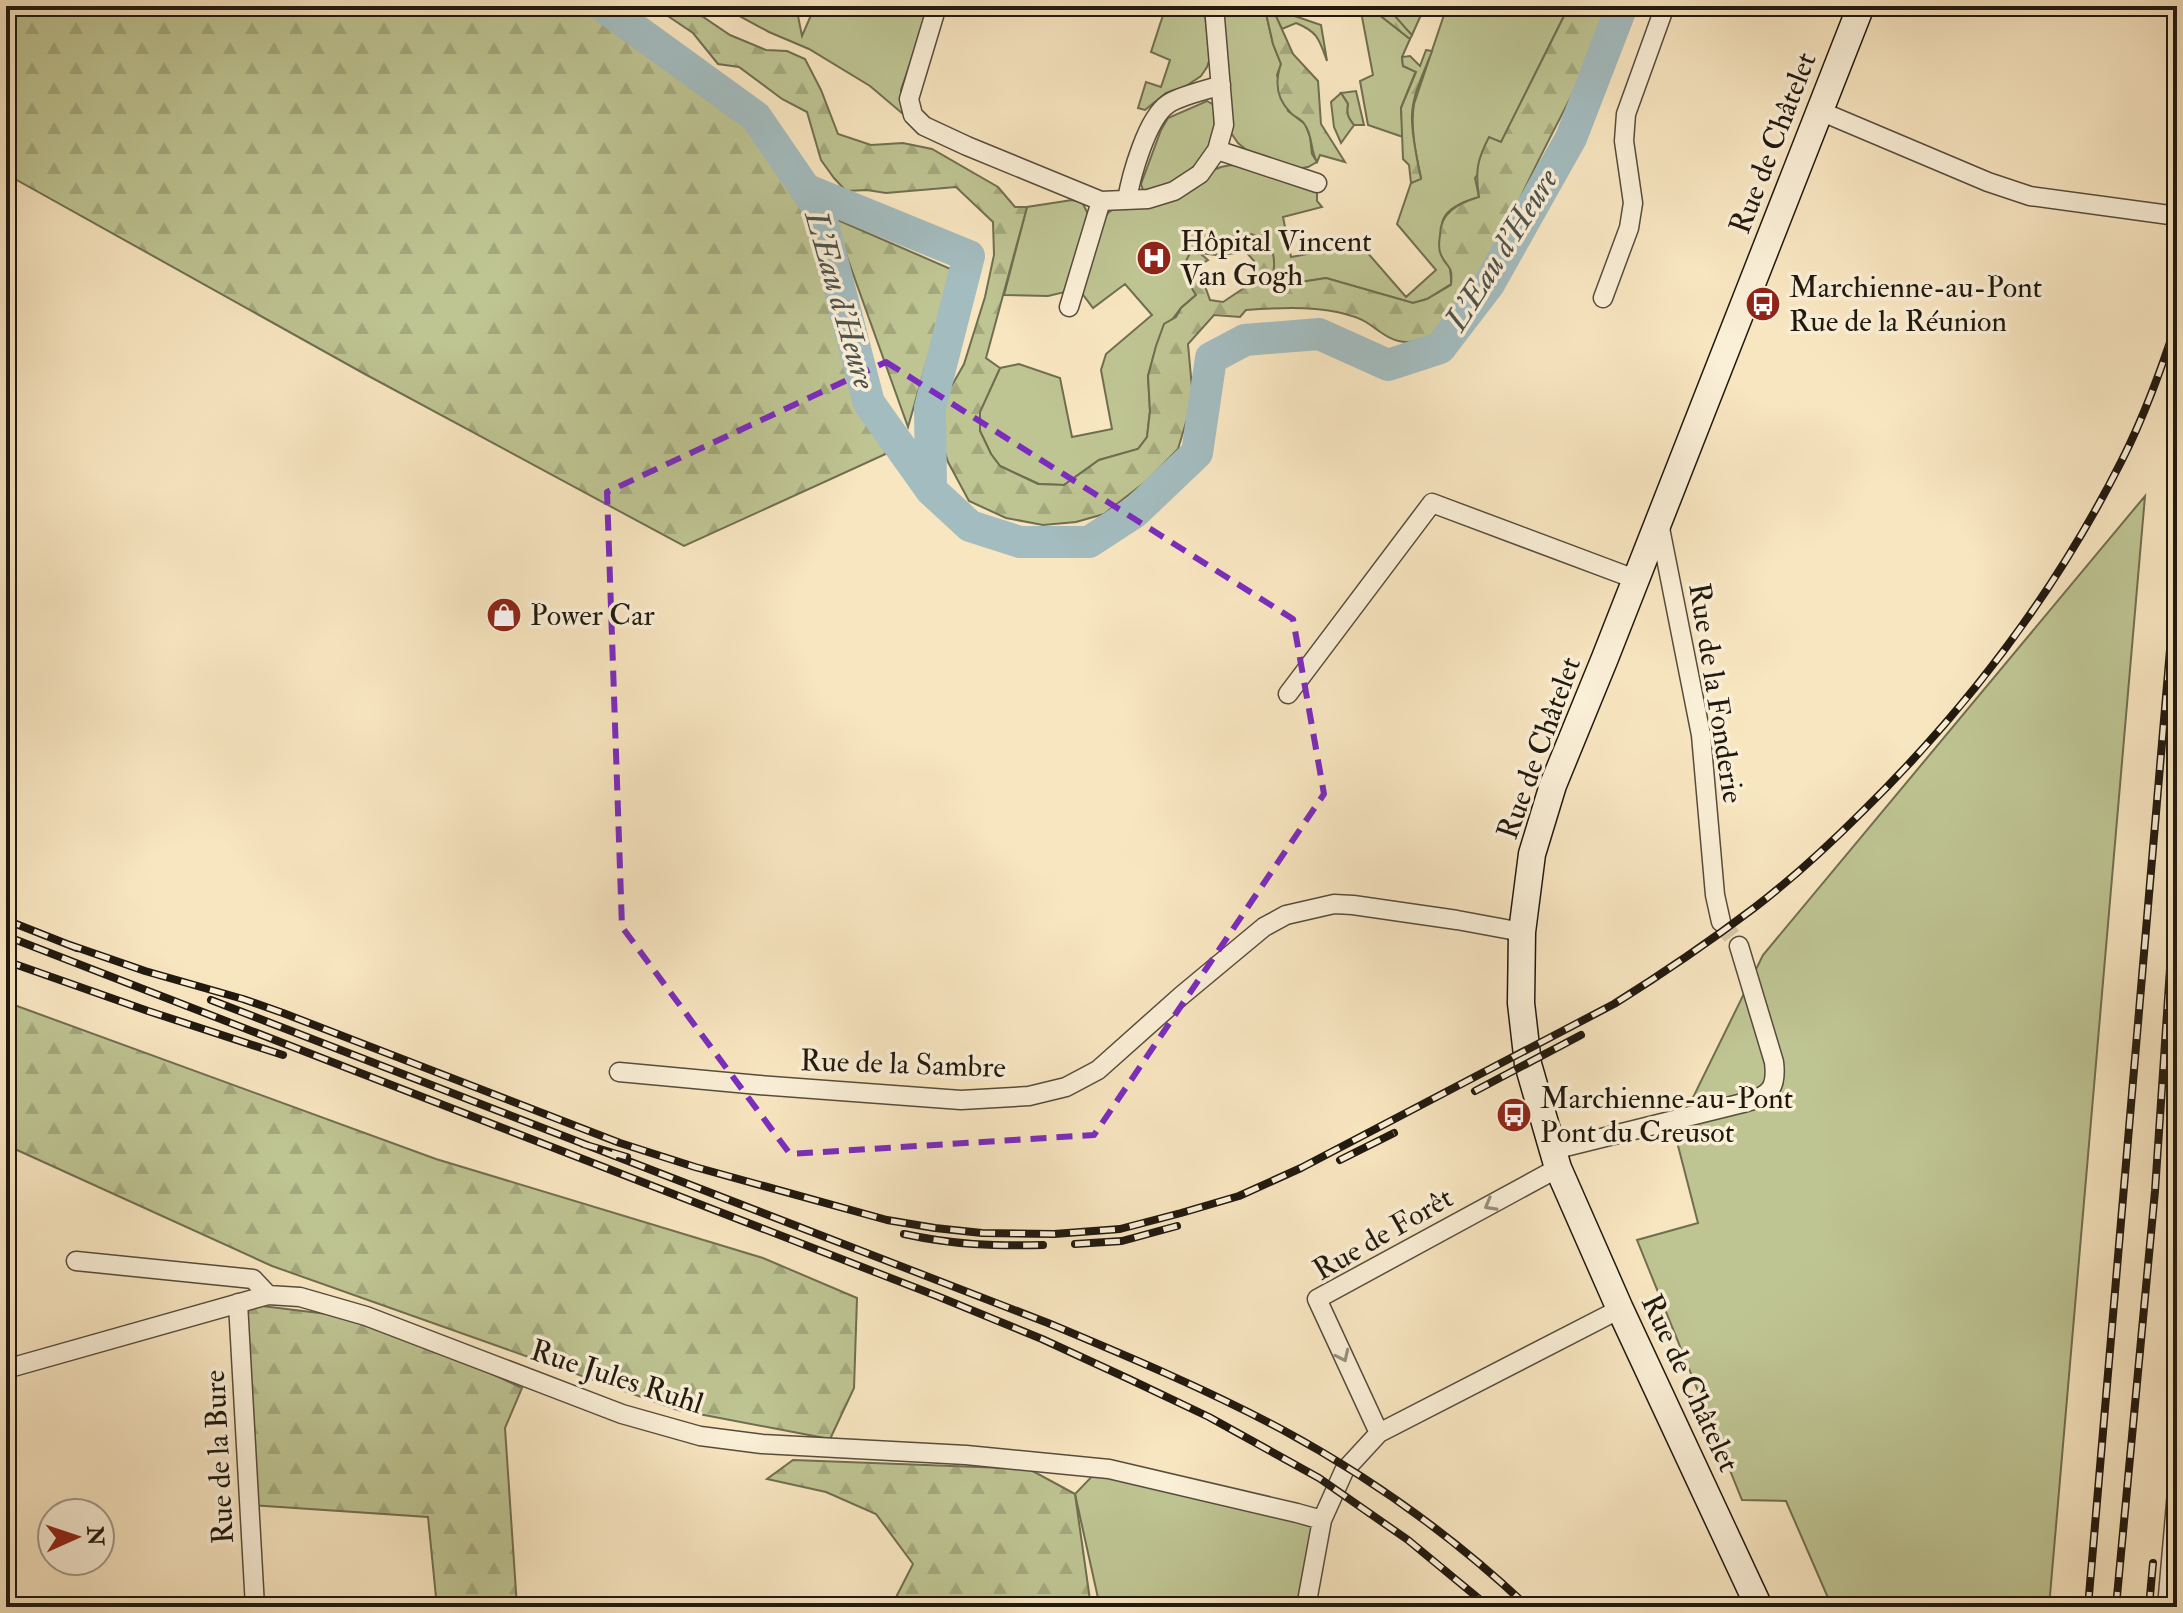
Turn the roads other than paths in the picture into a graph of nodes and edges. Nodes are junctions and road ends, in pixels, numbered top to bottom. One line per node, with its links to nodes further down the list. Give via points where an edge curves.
1 (937, 6): 10 (street, via 909,99 913,115 924,126 967,146)
2 (1214, 6): 5 (street)
3 (1665, 6): 12 (street, via 1626,114 1624,141 1633,203)
4 (1861, 6): 6 (main road, Rue de Châtelet)
5 (1221, 85): 7 (street, via 1224,125); 9 (street, via 1167,104 1152,123)
6 (1820, 111): 11 (street, via 2030,196); 14 (main road, Rue de Châtelet)
7 (1217, 150): 8 (street); 9 (street, via 1200,174 1174,191)
8 (1317, 183)
9 (1127, 200): 10 (street)
10 (1101, 201): 13 (street)
11 (2177, 216)
12 (1603, 298)
13 (1069, 307)
14 (1658, 521): 15 (main road, Rue de Châtelet); 17 (street, Rue de la Fonderie, via 1701,735)
15 (1635, 579): 16 (street, via 1432,503); 18 (main road, Rue de Châtelet, via 1553,785 1532,854)
16 (1288, 694)
17 (1721, 922)
18 (1522, 932): 20 (street, Rue de la Sambre, via 1334,904 1286,915 1264,927 1098,1070 1066,1087 1029,1096 961,1100); 21 (main road, Rue de Châtelet, via 1521,1003 1528,1064)
19 (1739, 946): 21 (street, via 1774,1062 1772,1089 1763,1097)
20 (619, 1072)
21 (1556, 1159): 25 (main road, Rue de Châtelet); 27 (street, Rue de Forêt, one-way to 27, via 1317,1299)
22 (76, 1261): 23 (street, via 253,1279)
23 (268, 1295): 24 (street, Rue Jules Ruhl); 29 (street, Rue Jules Ruhl, via 300,1297 366,1316 622,1414 700,1436 1109,1469)
24 (238, 1303): 26 (street, Rue Jules Ruhl); 30 (street, Rue de la Bure)
25 (1620, 1309): 27 (street); 32 (main road, Rue de Châtelet)
26 (6, 1369)
27 (1379, 1433): 29 (street, via 1344,1471)
28 (2177, 1492): 33 (street)
29 (1322, 1520): 31 (street)
30 (255, 1607)
31 (1306, 1607)
32 (1759, 1607)
33 (2167, 1607)

